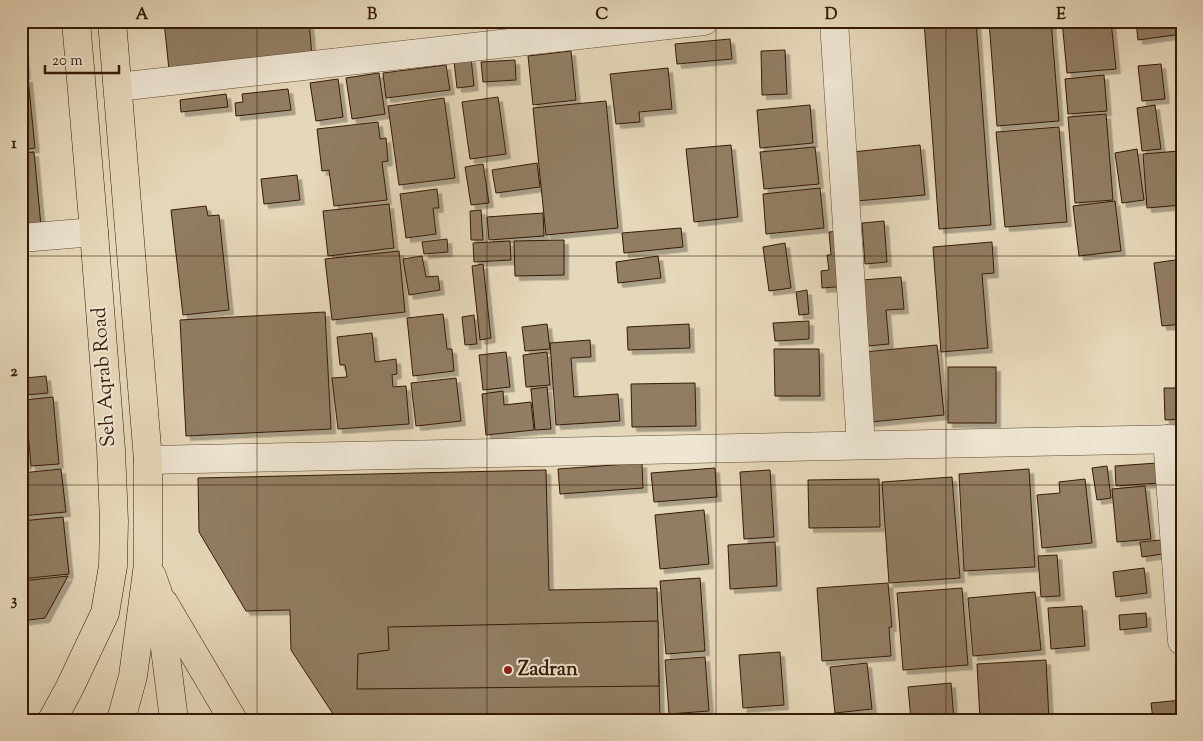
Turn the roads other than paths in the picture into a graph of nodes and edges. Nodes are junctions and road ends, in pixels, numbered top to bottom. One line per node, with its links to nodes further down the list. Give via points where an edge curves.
1 (76, 21): 6 (highway, Seh Aqrab Road)
2 (112, 21): 5 (highway, Seh Aqrab Road)
3 (704, 21): 5 (street)
4 (834, 21): 9 (street)
5 (118, 87): 10 (highway, Seh Aqrab Road)
6 (94, 232): 7 (street); 14 (highway, Seh Aqrab Road, via 111,450 113,566 105,613)
7 (21, 238)
8 (1175, 439): 9 (street); 13 (street)
9 (862, 444): 10 (street)
10 (148, 460): 11 (highway, Seh Aqrab Road)
11 (148, 564): 12 (highway); 15 (highway, Seh Aqrab Road, via 133,676)
12 (158, 593): 16 (highway); 17 (highway)
13 (1182, 641)
14 (52, 720)
15 (122, 720)
16 (174, 720)
17 (233, 720)

